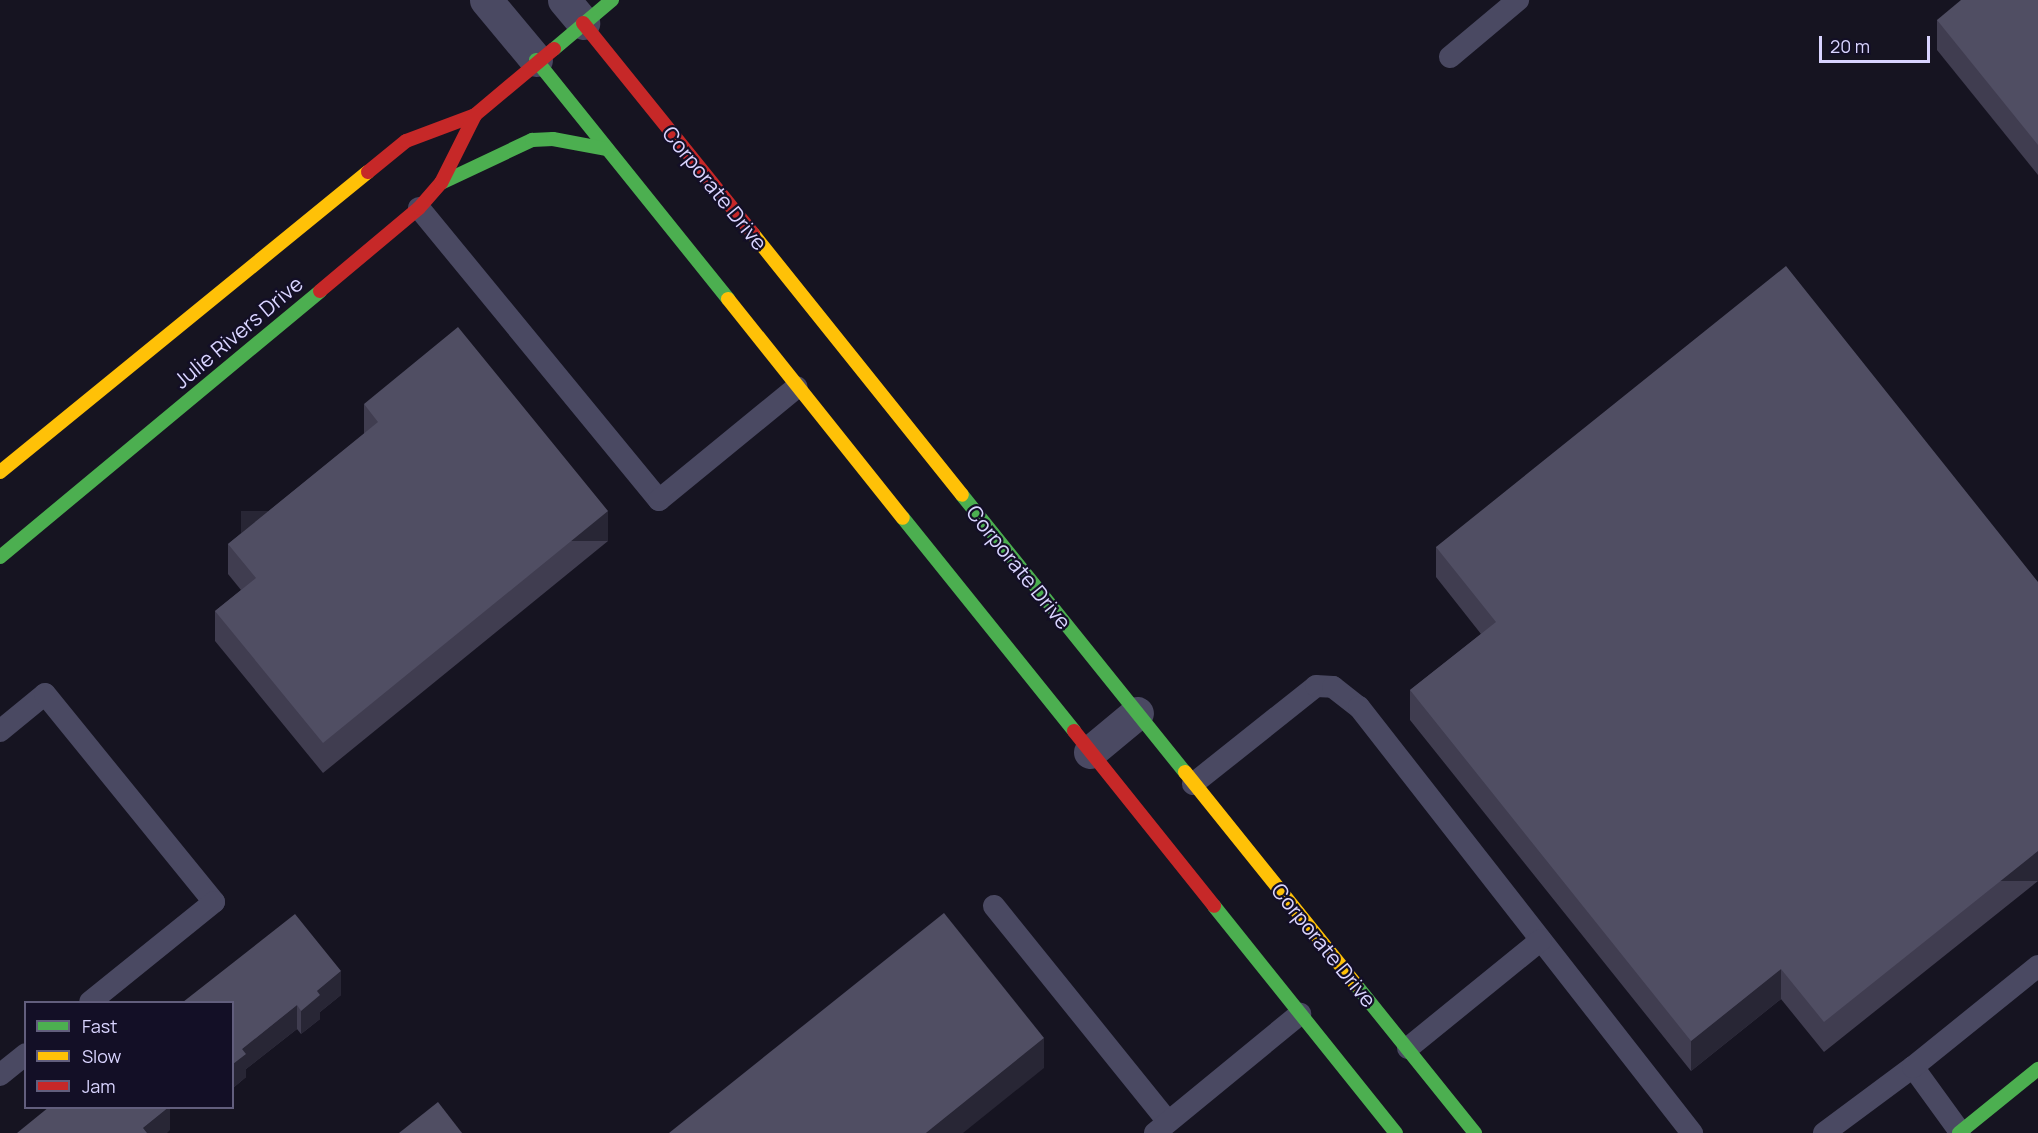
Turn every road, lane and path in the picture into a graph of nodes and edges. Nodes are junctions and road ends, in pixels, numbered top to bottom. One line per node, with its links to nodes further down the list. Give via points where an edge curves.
1 (486, 0): 6 (street)
2 (612, 0): 4 (street, Julie Rivers Drive)
3 (1518, 0): 5 (lane)
4 (573, 12): 6 (street, Julie Rivers Drive); 14 (street, Corporate Drive)
5 (1450, 57)
6 (536, 60): 7 (street, Julie Rivers Drive); 8 (street)
7 (475, 115): 9 (street, Julie Rivers Drive); 12 (street, Julie Rivers Drive, via 406,141)
8 (607, 149): 9 (street, via 553,139 532,140); 11 (street)
9 (441, 183): 10 (street, Julie Rivers Drive)
10 (419, 208): 11 (lane, via 659,500); 13 (street, Julie Rivers Drive)
11 (797, 387): 16 (street)
12 (0, 472)
13 (0, 557)
14 (1137, 713): 16 (street); 17 (street, Corporate Drive)
15 (0, 731): 21 (lane, via 45,694 214,902)
16 (1090, 752): 22 (street)
17 (1194, 784): 19 (lane, via 1316,686 1333,687 1359,707); 23 (street, Corporate Drive)
18 (994, 906): 28 (lane)
19 (1541, 940): 23 (lane); 32 (lane)
20 (2038, 966): 25 (lane)
21 (91, 1001)
22 (1300, 1014): 28 (lane); 29 (street)
23 (1408, 1048): 31 (street, Corporate Drive)
24 (24, 1056): 27 (lane)
25 (1913, 1067): 30 (lane); 33 (lane)
26 (2038, 1069): 30 (street)
27 (0, 1075)
28 (1161, 1128)
29 (1393, 1132)
30 (1960, 1132)
31 (1475, 1133)
32 (1692, 1133)
33 (1824, 1133)

